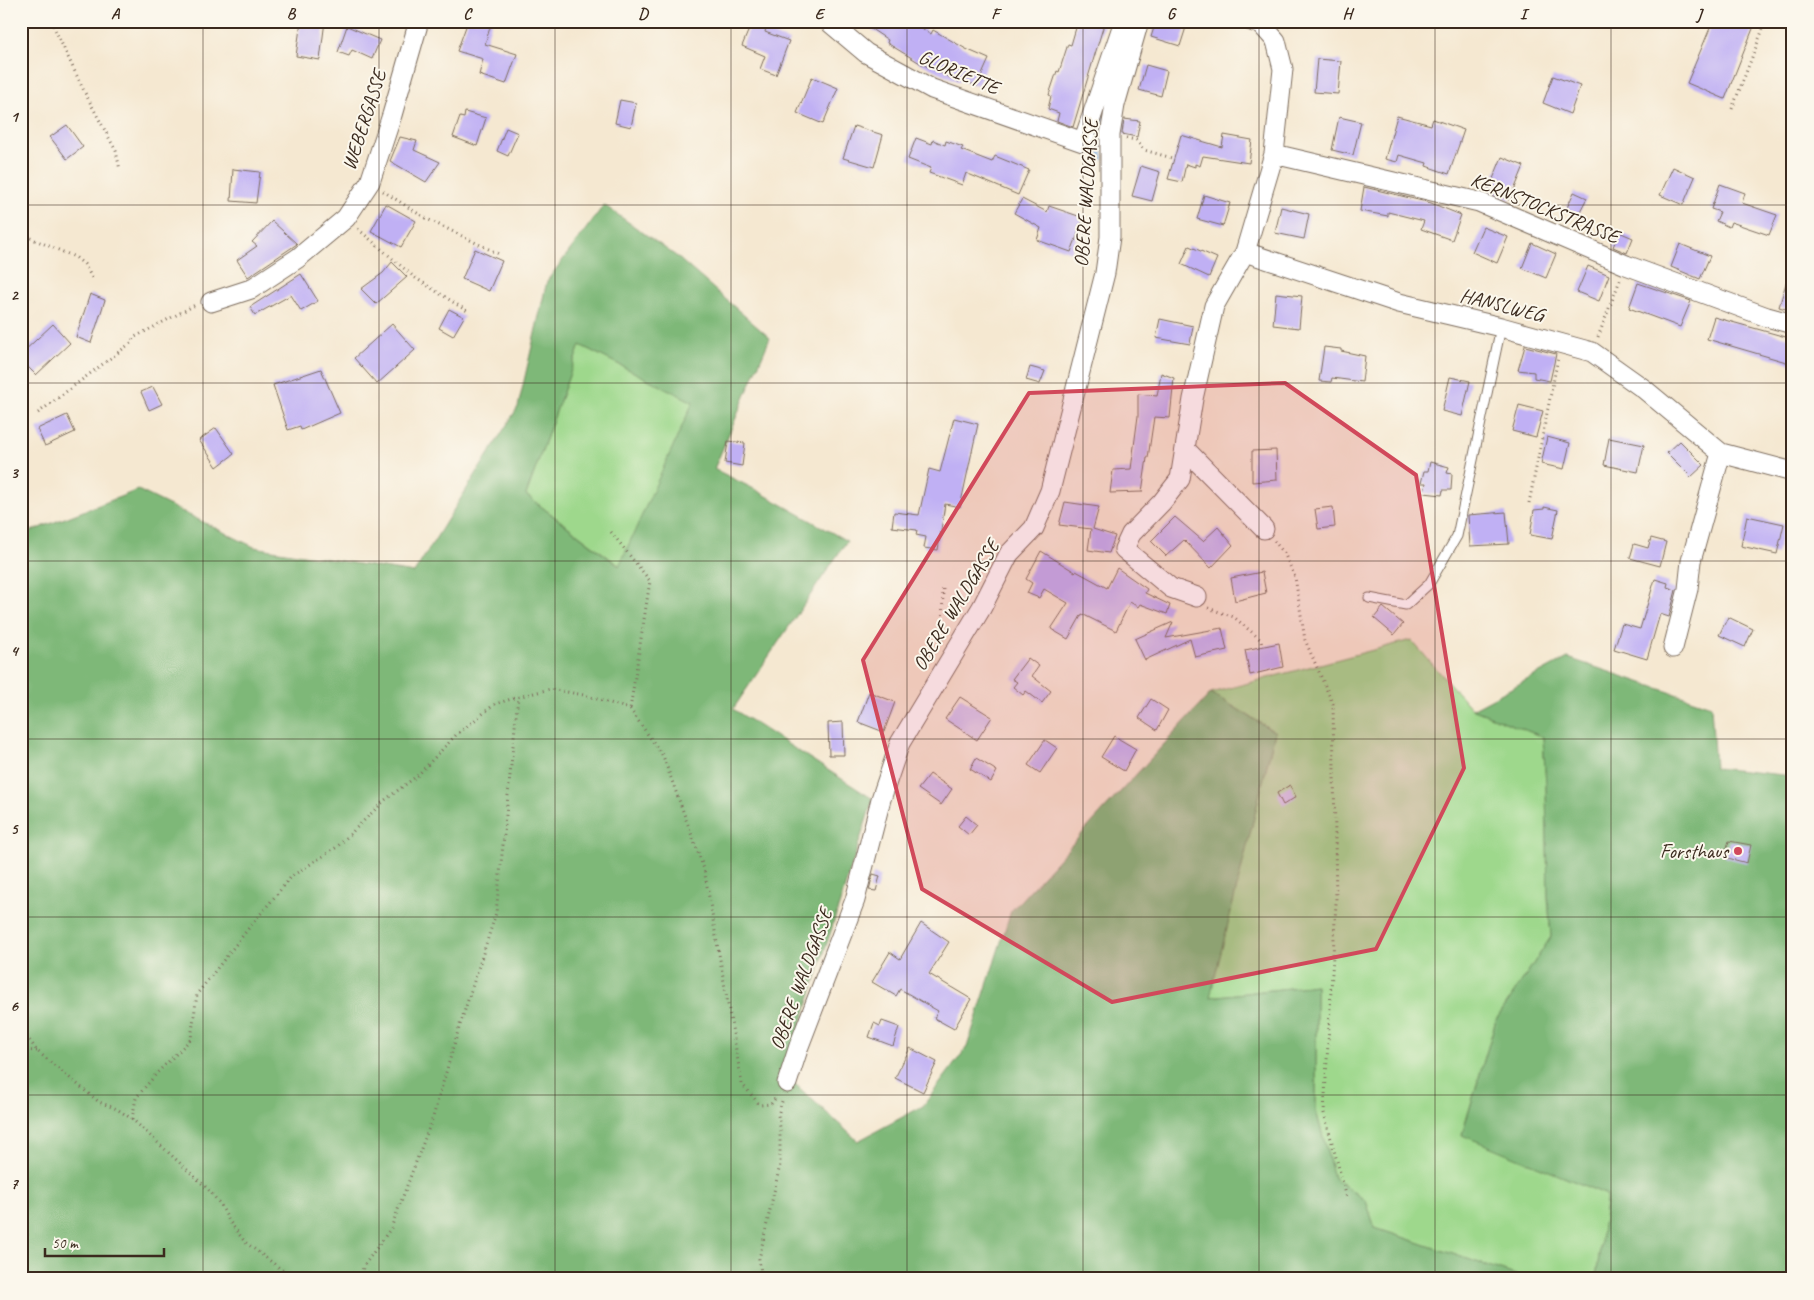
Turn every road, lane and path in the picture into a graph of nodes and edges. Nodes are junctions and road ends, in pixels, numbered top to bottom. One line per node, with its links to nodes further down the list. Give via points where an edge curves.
1 (51, 21): 13 (path, via 116,151)
2 (419, 21): 14 (street, WEBERGASSE)
3 (828, 21): 10 (street, GLORIETTE, via 866,53 932,89)
4 (1124, 21): 10 (street, OBERE WALDGASSE)
5 (1139, 21): 9 (street, OBERE WALDGASSE, via 1115,105)
6 (1251, 21): 11 (street, via 1262,25 1276,41 1283,69)
7 (1766, 21): 8 (path)
8 (1732, 109)
9 (1110, 135): 12 (path, via 1136,140 1144,150); 45 (street, OBERE WALDGASSE, via 1110,237 1105,273 1050,491 1034,528 1009,554 982,607 900,743 854,900)
10 (1083, 142)
11 (1274, 154): 17 (street); 19 (street, KERNSTOCKSTRASSE, via 1479,202)
12 (1172, 158)
13 (120, 170)
14 (370, 182): 15 (street, WEBERGASSE); 18 (path, via 425,218)
15 (346, 218): 21 (street, WEBERGASSE, via 298,258 251,289); 22 (path, via 414,277)
16 (21, 234): 20 (path, via 75,257 84,264)
17 (1245, 252): 24 (street, HANSLWEG, via 1399,303); 28 (street, via 1214,306)
18 (499, 254)
19 (1626, 265): 23 (street, KERNSTOCKSTRASSE); 25 (path)
20 (94, 281)
21 (206, 302): 27 (path, via 133,338 132,342)
22 (467, 311)
23 (1793, 324)
24 (1501, 327): 26 (street, HANSLWEG); 36 (lane, via 1457,536 1430,584 1406,605)
25 (1602, 330)
26 (1561, 343): 29 (street, HANSLWEG, via 1592,352 1644,389); 31 (path)
27 (38, 413)
28 (1186, 450): 32 (street); 35 (street, via 1180,480 1131,534 1124,549 1171,588)
29 (1721, 453): 30 (street, HANSLWEG); 39 (street, via 1691,561)
30 (1793, 472)
31 (1529, 503)
32 (1264, 529): 47 (path, via 1284,553 1295,577 1305,640 1333,704 1336,903 1324,1113)
33 (611, 532): 41 (path, via 650,581)
34 (943, 585): 37 (path)
35 (1197, 597): 38 (path, via 1202,606 1234,617 1261,640)
36 (1369, 598)
37 (942, 643)
38 (1262, 646)
39 (1674, 648)
40 (518, 697): 41 (path, via 550,689); 46 (path, via 495,704 456,735 418,775 385,800 337,847 292,876 197,994 191,1039 136,1098); 49 (path, via 496,913 433,1117 391,1228 363,1267)
41 (630, 709): 45 (path, via 663,756 704,869 742,1084 760,1105 771,1104)
42 (21, 1028): 44 (path)
43 (21, 1050): 44 (path)
44 (37, 1051): 46 (path, via 100,1102)
45 (787, 1083): 50 (path, via 778,1115 780,1165 759,1259)
46 (132, 1119): 48 (path, via 207,1188 245,1242)
47 (1347, 1198)
48 (294, 1279)
49 (362, 1279)
50 (762, 1279)

